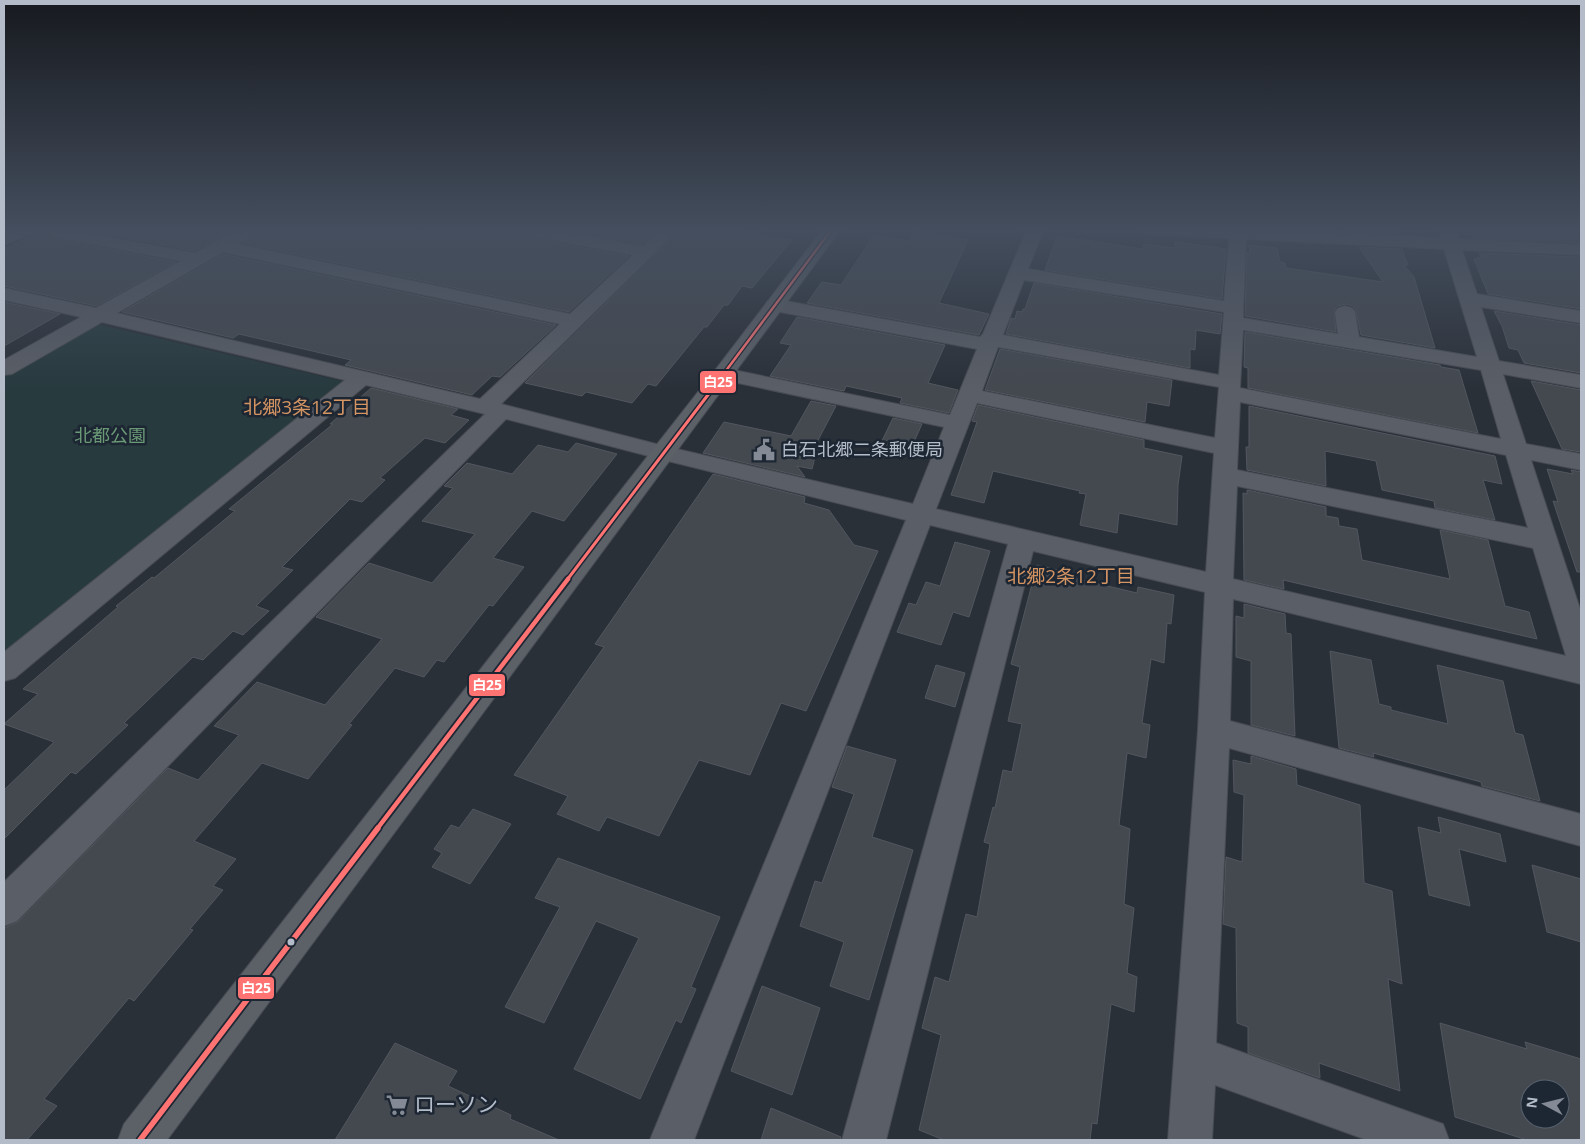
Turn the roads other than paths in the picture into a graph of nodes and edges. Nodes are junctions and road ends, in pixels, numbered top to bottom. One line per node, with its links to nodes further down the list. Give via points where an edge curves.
1 (156, 282): 13 (street)
2 (391, 282): 16 (street)
3 (614, 282): 16 (street)
4 (792, 282): 11 (main road)
5 (1013, 282): 17 (street)
6 (1065, 282): 14 (street)
7 (1236, 282): 14 (street)
8 (1464, 282): 10 (street)
9 (4, 294): 13 (street)
10 (1469, 299): 15 (street); 19 (street)
11 (775, 305): 17 (street); 21 (main road)
12 (1345, 312): 18 (street)
13 (99, 315): 20 (street); 22 (street)
14 (1234, 315): 18 (street); 24 (street)
15 (1581, 317)
16 (574, 321): 26 (street)
17 (988, 342): 24 (street); 25 (street)
18 (1349, 342): 19 (street)
19 (1490, 366): 23 (street); 29 (street)
20 (4, 369)
21 (724, 374): 27 (street); 30 (main road)
22 (361, 378): 26 (street); 38 (street)
23 (1581, 381)
24 (1230, 388): 28 (street); 29 (street)
25 (969, 395): 27 (street); 28 (street)
26 (492, 410): 30 (street); 42 (street)
27 (957, 423): 33 (street)
28 (1226, 448): 32 (street)
29 (1516, 450): 31 (street); 35 (street)
30 (664, 453): 33 (street); 44 (main road)
31 (1581, 462)
32 (1224, 475): 35 (street); 36 (street)
33 (923, 513): 34 (street); 45 (street)
34 (1023, 539): 36 (street); 46 (street)
35 (1544, 541): 37 (street)
36 (1219, 584): 39 (street); 40 (street)
37 (1581, 657)
38 (4, 669)
39 (1581, 672)
40 (1214, 730): 41 (street); 43 (street)
41 (1581, 830)
42 (4, 908)
43 (1194, 1056): 47 (street); 48 (street)
44 (140, 1140)
45 (672, 1140)
46 (864, 1140)
47 (1190, 1140)
48 (1427, 1140)

